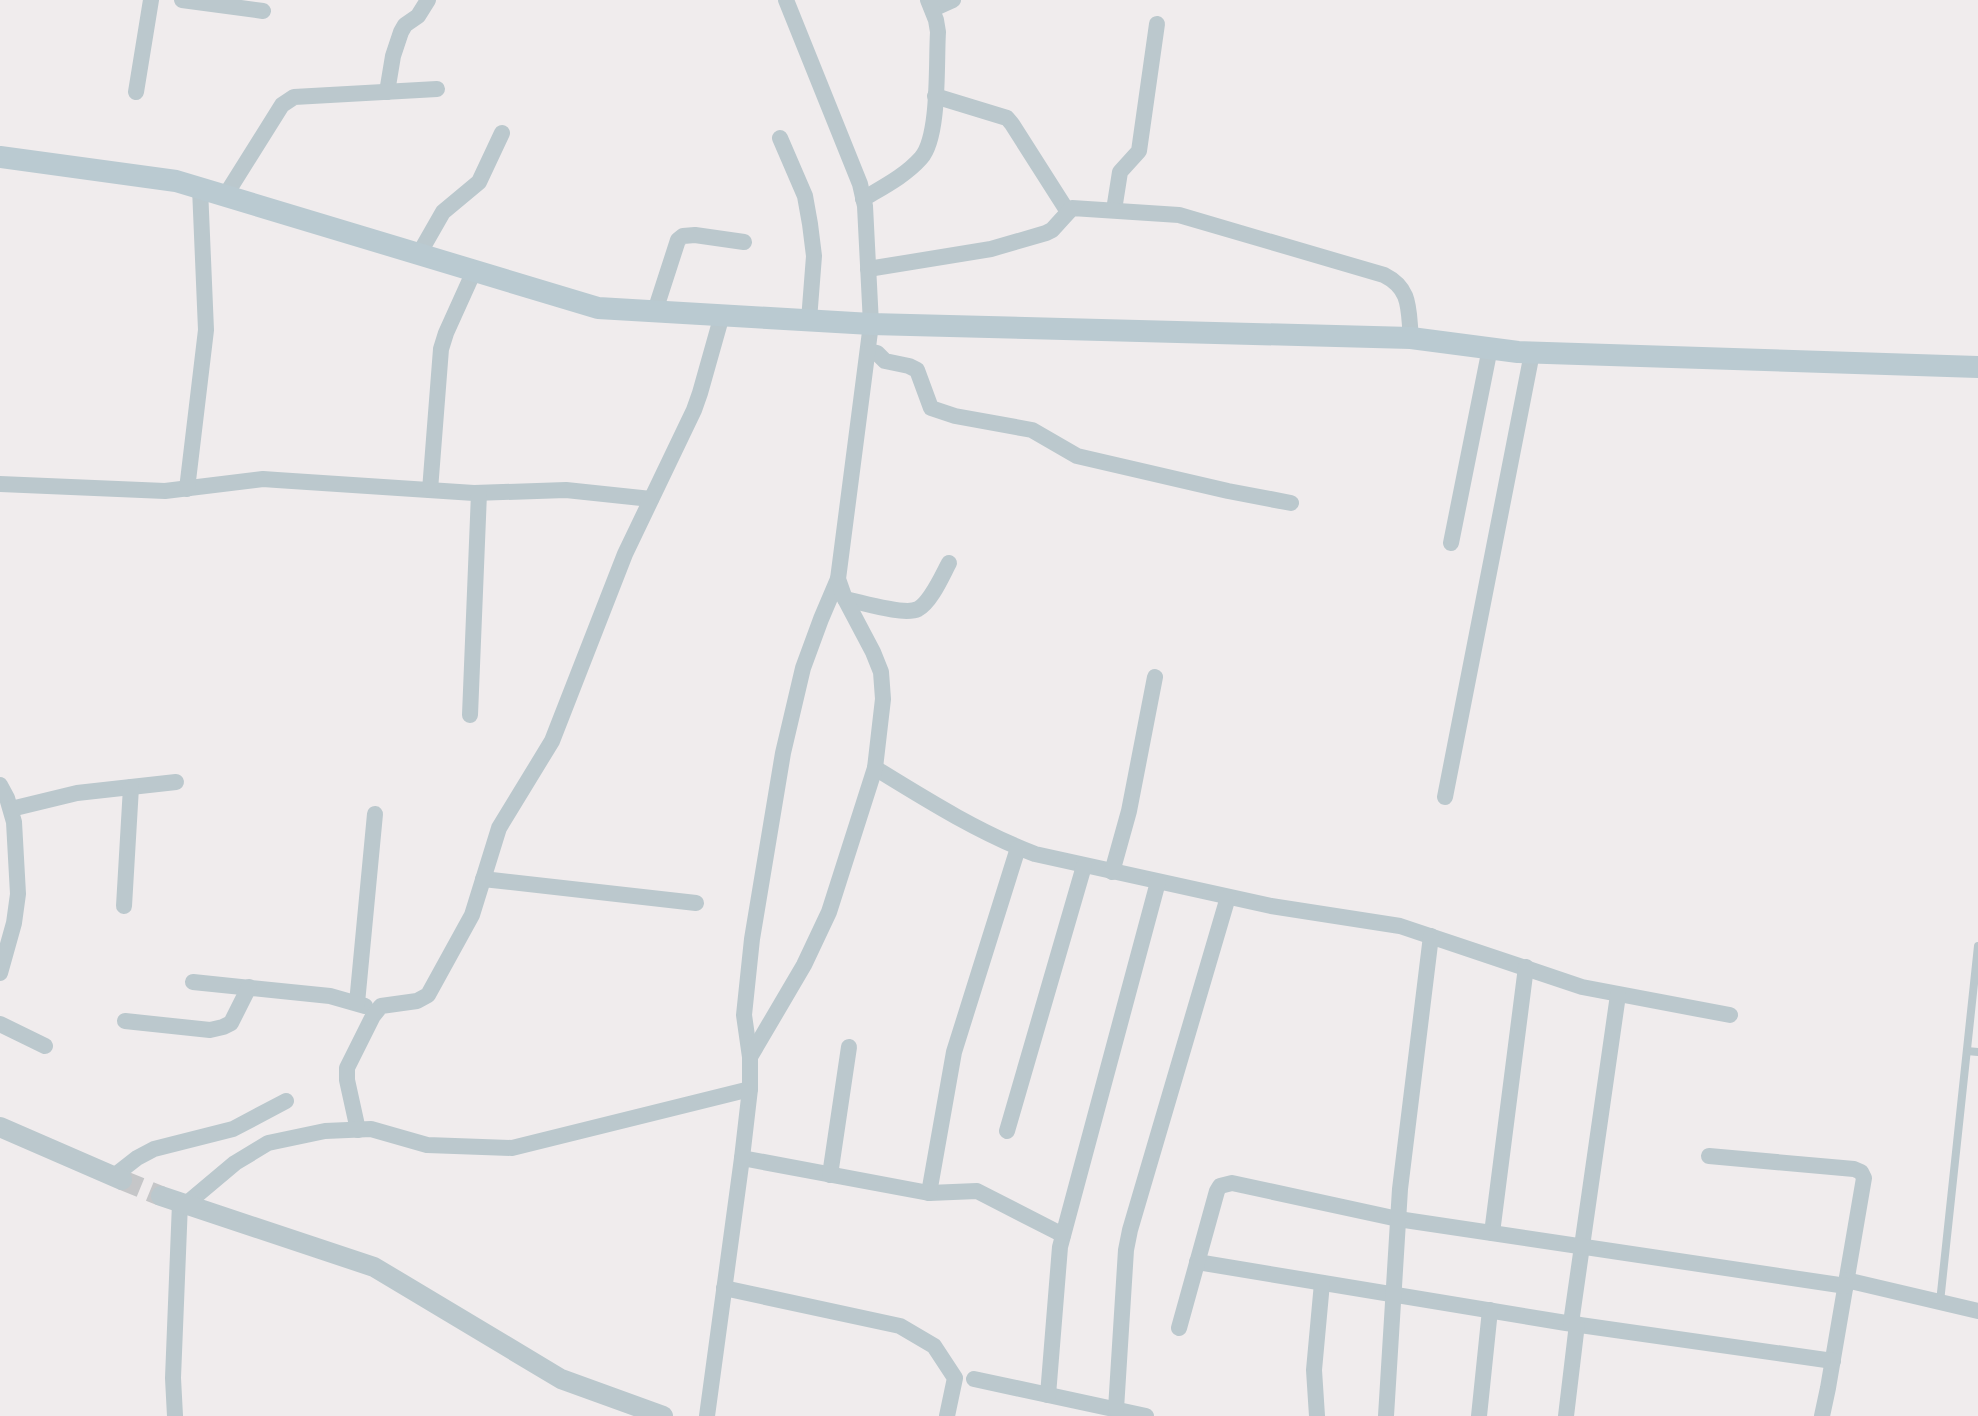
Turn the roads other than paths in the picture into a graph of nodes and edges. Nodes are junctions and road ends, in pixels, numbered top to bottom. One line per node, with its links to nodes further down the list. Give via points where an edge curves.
1 (151, 0): 10 (street)
2 (182, 0): 7 (street)
3 (428, 0): 11 (street, via 418,16 405,25 401,32 392,56)
4 (786, 0): 18 (street, via 860,184)
5 (953, 0): 6 (street)
6 (931, 5): 12 (street, via 938,32)
7 (263, 11)
8 (1157, 24): 19 (street, via 1139,151 1120,172)
9 (437, 89): 11 (street)
10 (136, 92)
11 (387, 92): 17 (street, via 302,96 288,100 282,105)
12 (935, 96): 18 (street, via 934,122 929,143 922,157 910,169); 20 (street, via 1007,118)
13 (502, 133): 22 (street, via 479,182 443,212)
14 (780, 138): 27 (street, via 805,196 810,224 814,256)
15 (0, 157): 16 (main road, via 176,181)
16 (200, 188): 17 (main road); 35 (street, via 206,330)
17 (225, 196): 22 (main road)
18 (863, 199): 23 (street)
19 (1114, 210): 20 (street, via 1077,208); 29 (street, via 1187,216 1384,275 1396,281 1407,298)
20 (1068, 212): 23 (street, via 1052,230 1032,237 986,250)
21 (744, 242): 25 (street, via 695,235 683,236 678,240)
22 (419, 254): 24 (main road)
23 (868, 269): 28 (street)
24 (474, 270): 25 (main road, via 598,308); 36 (street, via 441,349)
25 (655, 311): 26 (main road)
26 (722, 315): 27 (main road); 38 (street, via 694,410)
27 (809, 320): 28 (main road)
28 (871, 324): 29 (main road); 31 (street)
29 (1411, 338): 30 (main road)
30 (1490, 348): 32 (main road); 40 (street)
31 (868, 350): 39 (street, via 885,361 917,370 931,408 936,411 1032,430 1077,456 1228,491); 42 (street)
32 (1532, 353): 33 (main road); 50 (street)
33 (1978, 367)
34 (0, 484): 35 (street)
35 (186, 489): 36 (street, via 263,480)
36 (430, 490): 37 (street)
37 (479, 493): 38 (street, via 566,490); 45 (street)
38 (651, 499): 56 (street, via 625,554 552,741 499,828)
39 (1292, 502)
40 (1452, 543)
41 (949, 563): 43 (street, via 927,601 917,609 905,612)
42 (838, 579): 43 (street); 77 (street, via 803,668 783,753 752,939 744,1015)
43 (845, 599): 46 (street, via 881,672 884,699)
44 (1155, 677): 55 (street, via 1129,811)
45 (470, 715)
46 (876, 768): 53 (street, via 950,814); 77 (street, via 829,912 804,965)
47 (176, 782): 49 (street)
48 (0, 785): 51 (street)
49 (131, 787): 51 (street, via 66,795); 60 (street)
50 (1445, 798)
51 (11, 810): 64 (street, via 18,894 14,922)
52 (375, 814): 68 (street)
53 (1018, 848): 54 (street); 87 (street, via 954,1052)
54 (1084, 866): 55 (street); 82 (street)
55 (1112, 872): 57 (street)
56 (484, 880): 59 (street); 69 (street, via 468,924 428,995 417,1001 382,1006)
57 (1158, 882): 58 (street); 92 (street)
58 (1228, 897): 61 (street, via 1381,922); 107 (street, via 1130,1230 1126,1250)
59 (696, 903)
60 (124, 906)
61 (1431, 936): 63 (street); 90 (street)
62 (1978, 946): 75 (lane)
63 (1526, 967): 67 (street, via 1582,987); 91 (street)
64 (0, 973)
65 (193, 982): 66 (street)
66 (249, 987): 68 (street, via 330,996); 71 (street, via 231,1023 223,1027 210,1030)
67 (1618, 995): 70 (street); 93 (street)
68 (357, 1003): 69 (street)
69 (377, 1010): 81 (street, via 347,1068 347,1080)
70 (1730, 1015)
71 (125, 1021)
72 (0, 1024): 73 (street)
73 (46, 1046)
74 (849, 1047): 85 (street)
75 (1967, 1051): 76 (lane); 99 (lane)
76 (1978, 1052)
77 (750, 1057): 78 (street)
78 (750, 1089): 81 (street, via 512,1148 426,1144 371,1130); 84 (street)
79 (286, 1101): 86 (street, via 233,1129 154,1149 137,1158)
80 (0, 1127): 86 (street)
81 (358, 1130): 89 (street, via 325,1131 268,1143 235,1163)
82 (1007, 1131)
83 (1709, 1156): 96 (street, via 1854,1169 1861,1172 1864,1186)
84 (742, 1158): 85 (street); 97 (street)
85 (830, 1175): 87 (street)
86 (118, 1178)
87 (929, 1193): 92 (street, via 977,1190)
88 (161, 1196): 89 (street)
89 (182, 1204): 108 (street, via 172,1378); 109 (street, via 374,1267 561,1379)
90 (1398, 1219): 91 (street); 94 (street, via 1225,1183 1217,1191); 98 (street)
91 (1492, 1233): 93 (street)
92 (1063, 1235): 106 (street)
93 (1582, 1247): 96 (street); 102 (street)
94 (1197, 1262): 95 (street); 103 (street)
95 (1322, 1283): 98 (street); 113 (street, via 1314,1370)
96 (1846, 1283): 99 (street); 104 (street)
97 (724, 1288): 110 (street); 111 (street, via 900,1326 934,1346 955,1378)
98 (1393, 1295): 100 (street); 114 (street)
99 (1940, 1302): 101 (street)
100 (1490, 1310): 102 (street); 115 (street)
101 (1978, 1311)
102 (1574, 1324): 104 (street); 116 (street)
103 (1179, 1328)
104 (1833, 1361): 117 (street)
105 (974, 1379): 106 (street)
106 (1048, 1395): 107 (street)
107 (1116, 1410): 112 (street)
108 (175, 1416)
109 (663, 1416)
110 (707, 1416)
111 (948, 1416)
112 (1146, 1416)
113 (1317, 1416)
114 (1386, 1416)
115 (1479, 1416)
116 (1566, 1416)
117 (1822, 1416)

